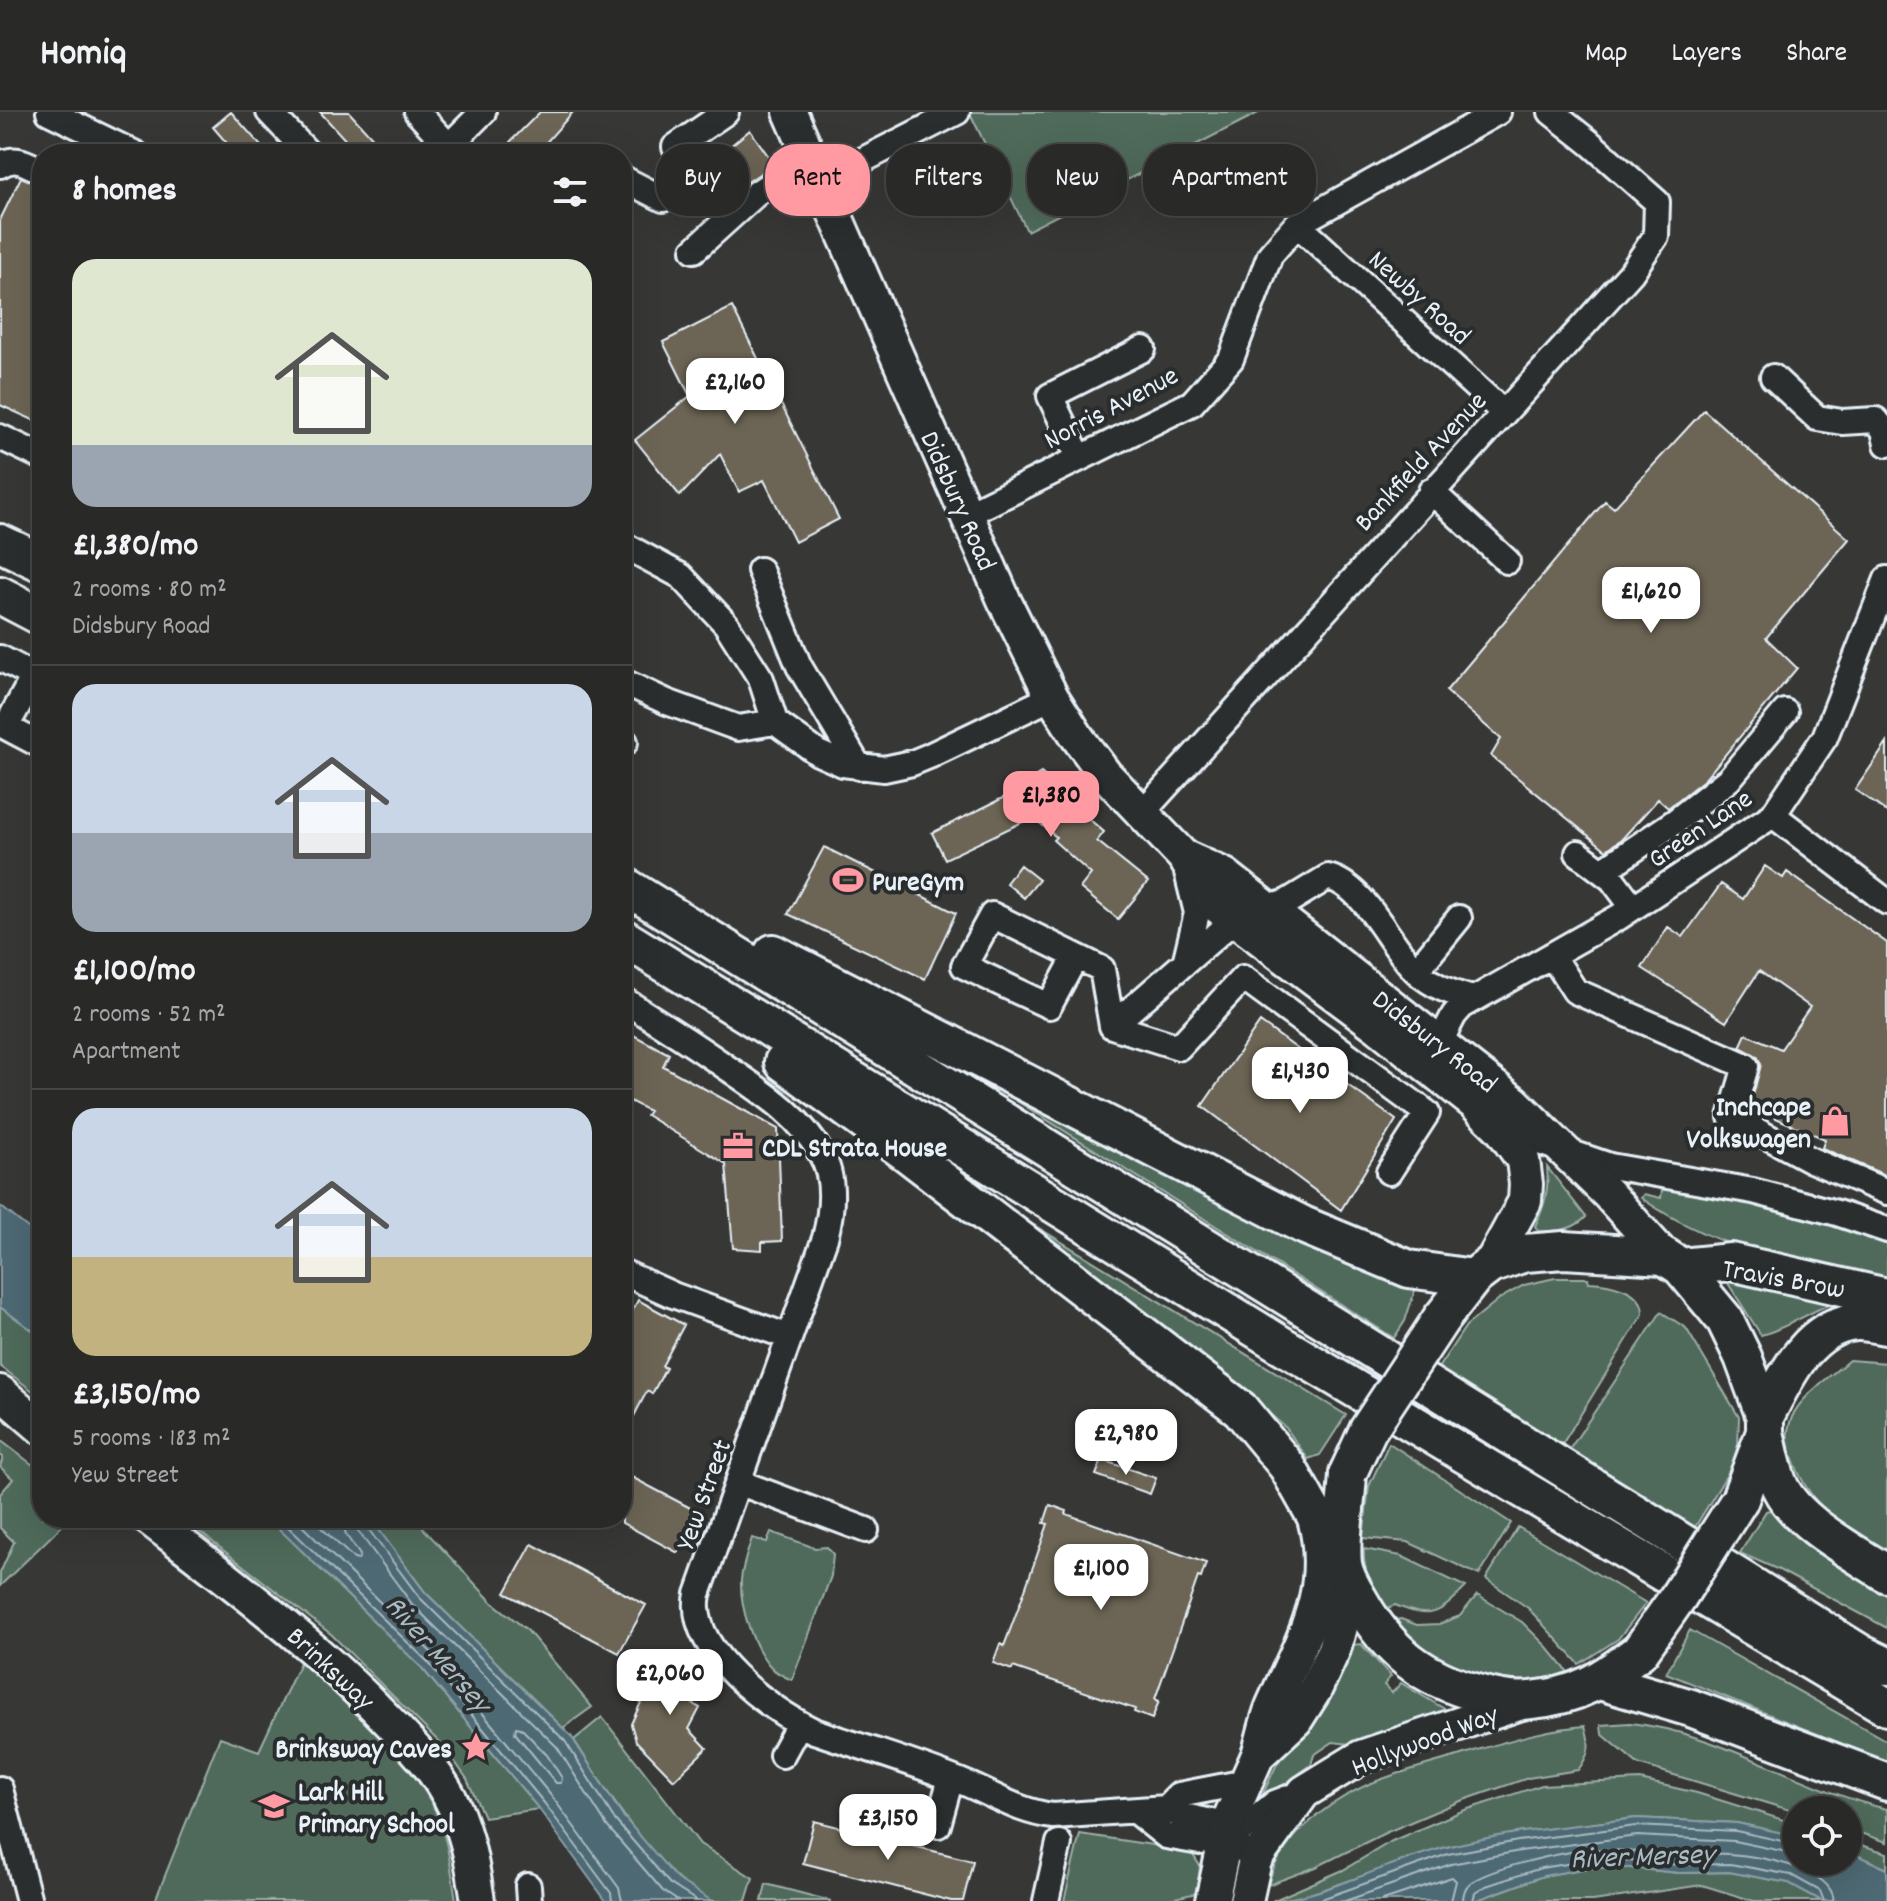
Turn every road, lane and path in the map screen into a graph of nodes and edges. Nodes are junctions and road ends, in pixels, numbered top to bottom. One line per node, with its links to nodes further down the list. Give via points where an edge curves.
1 (49, 112): 10 (street)
2 (269, 112): 11 (street)
3 (417, 112): 12 (street)
4 (483, 112): 13 (street)
5 (726, 112): 14 (street)
6 (790, 112): 15 (main road, Didsbury Road)
7 (957, 112): 16 (street)
8 (1498, 112): 23 (street, Norris Avenue)
9 (1551, 112): 27 (street, Bankfield Avenue, via 1657,202 1656,236 1631,273)
10 (115, 144)
11 (299, 144)
12 (447, 144)
13 (458, 144)
14 (679, 144)
15 (804, 144)
16 (870, 148)
17 (1, 163): 18 (street, via 17,159)
18 (32, 166)
19 (632, 183): 21 (street)
20 (765, 190): 24 (street)
21 (656, 195)
22 (835, 216): 33 (main road, Didsbury Road)
23 (1297, 224): 27 (street, Newby Road); 31 (street, Norris Avenue, via 1270,255 1231,359 1192,403)
24 (694, 250)
25 (1143, 349): 31 (street, via 1050,396)
26 (1773, 377): 29 (street, via 1817,418 1876,420)
27 (1504, 413): 32 (street, Bankfield Avenue)
28 (0, 437): 30 (street)
29 (1887, 444)
30 (32, 452)
31 (1079, 457): 33 (street, Norris Avenue)
32 (1431, 491): 37 (street); 51 (street, Bankfield Avenue)
33 (967, 514): 46 (main road, Didsbury Road)
34 (0, 543): 36 (highway)
35 (632, 549): 48 (street, via 681,576 716,612 761,679)
36 (32, 558)
37 (1507, 561)
38 (760, 570): 50 (street, via 799,666)
39 (1887, 579): 52 (street, Green Lane, via 1825,737)
40 (0, 595): 41 (highway)
41 (32, 612)
42 (0, 658): 43 (street)
43 (32, 675)
44 (632, 686): 48 (street, via 738,728)
45 (32, 687): 49 (street, via 6,727)
46 (1052, 697): 50 (street, via 912,763); 51 (main road, Didsbury Road, via 1105,774)
47 (1785, 712): 55 (street, via 1729,779)
48 (775, 722): 50 (street, via 818,753)
49 (32, 741)
50 (859, 767)
51 (1141, 814): 54 (main road, Didsbury Road)
52 (1773, 815): 58 (street); 59 (street, Green Lane)
53 (1578, 853): 55 (street)
54 (1183, 856): 60 (main road, Didsbury Road, via 1225,875); 62 (main road, Didsbury Road, via 1214,904); 67 (street, via 1197,913)
55 (1602, 871): 59 (street)
56 (632, 881): 79 (highway, via 1303,1225 1409,1269)
57 (632, 890): 93 (highway, via 1673,1539)
58 (1887, 902)
59 (1633, 907): 65 (street, Green Lane)
60 (1268, 908): 62 (street); 68 (street, via 1328,877 1340,880); 72 (main road, Didsbury Road)
61 (1459, 918): 68 (street)
62 (1234, 920): 67 (street); 73 (main road, Didsbury Road, via 1377,1026)
63 (632, 943): 96 (highway, via 1280,1344)
64 (632, 955): 88 (highway, Travis Brow, via 920,1163 1219,1391 1287,1466)
65 (1552, 955): 69 (street, Green Lane); 76 (street, via 1575,991 1746,1066 1731,1117 1811,1160)
66 (1075, 958): 71 (street, via 1102,969)
67 (1186, 959): 71 (street)
68 (1416, 971): 69 (street, via 1440,989)
69 (1473, 999): 72 (street, Green Lane, via 1454,1015)
70 (632, 1005): 83 (street, Yew Street, via 776,1102 823,1156 833,1209)
71 (1112, 1026): 75 (street, via 1179,1047 1243,978 1427,1113)
72 (1440, 1042): 74 (main road, Didsbury Road)
73 (1501, 1129): 74 (street); 79 (main road, Didsbury Road, via 1523,1160 1525,1201)
74 (1566, 1151): 77 (street, via 1610,1166 1753,1191); 78 (main road, Didsbury Road)
75 (1389, 1172)
76 (1887, 1192)
77 (1887, 1230)
78 (1672, 1262): 79 (highway, Travis Brow, via 1564,1250 1525,1253); 81 (highway, Travis Brow, via 1731,1262); 86 (highway, via 1725,1320)
79 (1482, 1271): 92 (highway, bridge, via 1441,1319 1368,1430 1348,1473)
80 (632, 1277): 83 (street)
81 (1887, 1297)
82 (1887, 1326): 86 (highway, Travis Brow, via 1855,1322 1825,1332 1793,1364)
83 (789, 1337): 87 (street, Yew Street)
84 (0, 1392): 85 (main road)
85 (32, 1419)
86 (1765, 1424): 91 (highway, via 1779,1486 1792,1505); 94 (highway, Travis Brow, bridge, via 1740,1499 1678,1597 1640,1651)
87 (738, 1482): 90 (street); 97 (street, Yew Street, via 698,1594 696,1616 702,1633 754,1694)
88 (1304, 1495): 92 (highway, Travis Brow); 99 (main road, via 1315,1520 1319,1584 1303,1644 1271,1709)
89 (161, 1528): 112 (main road, Brinksway, via 285,1623 426,1762 463,1827)
90 (866, 1530)
91 (1887, 1574)
92 (1347, 1576): 95 (highway, Travis Brow, via 1384,1639 1431,1677 1496,1698); 99 (main road, via 1334,1649 1315,1690 1296,1720)
93 (1887, 1666)
94 (1600, 1681): 95 (highway, Travis Brow); 101 (highway, via 1691,1708)
95 (1530, 1701): 103 (main road, Hollywood Way, via 1361,1757)
96 (1887, 1707)
97 (799, 1724): 98 (street); 100 (street, Yew Street)
98 (782, 1755)
99 (1252, 1768): 104 (street, Yew Street, via 1179,1795); 107 (main road, via 1230,1818)
100 (951, 1778): 105 (street, Yew Street, via 1039,1815); 106 (street)
101 (1887, 1782)
102 (0, 1789): 111 (street)
103 (1304, 1792): 107 (street, via 1275,1803 1246,1827); 109 (main road, Hollywood Way)
104 (1166, 1808): 105 (street, Yew Street); 107 (street, Yew Street, via 1212,1822)
105 (1136, 1812): 107 (street, Yew Street, via 1166,1836)
106 (938, 1825)
107 (1214, 1839): 109 (street, Yew Street); 110 (main road)
108 (1059, 1843): 113 (street)
109 (1251, 1882)
110 (1213, 1894)
111 (29, 1901)
112 (478, 1901)
113 (1046, 1901)

